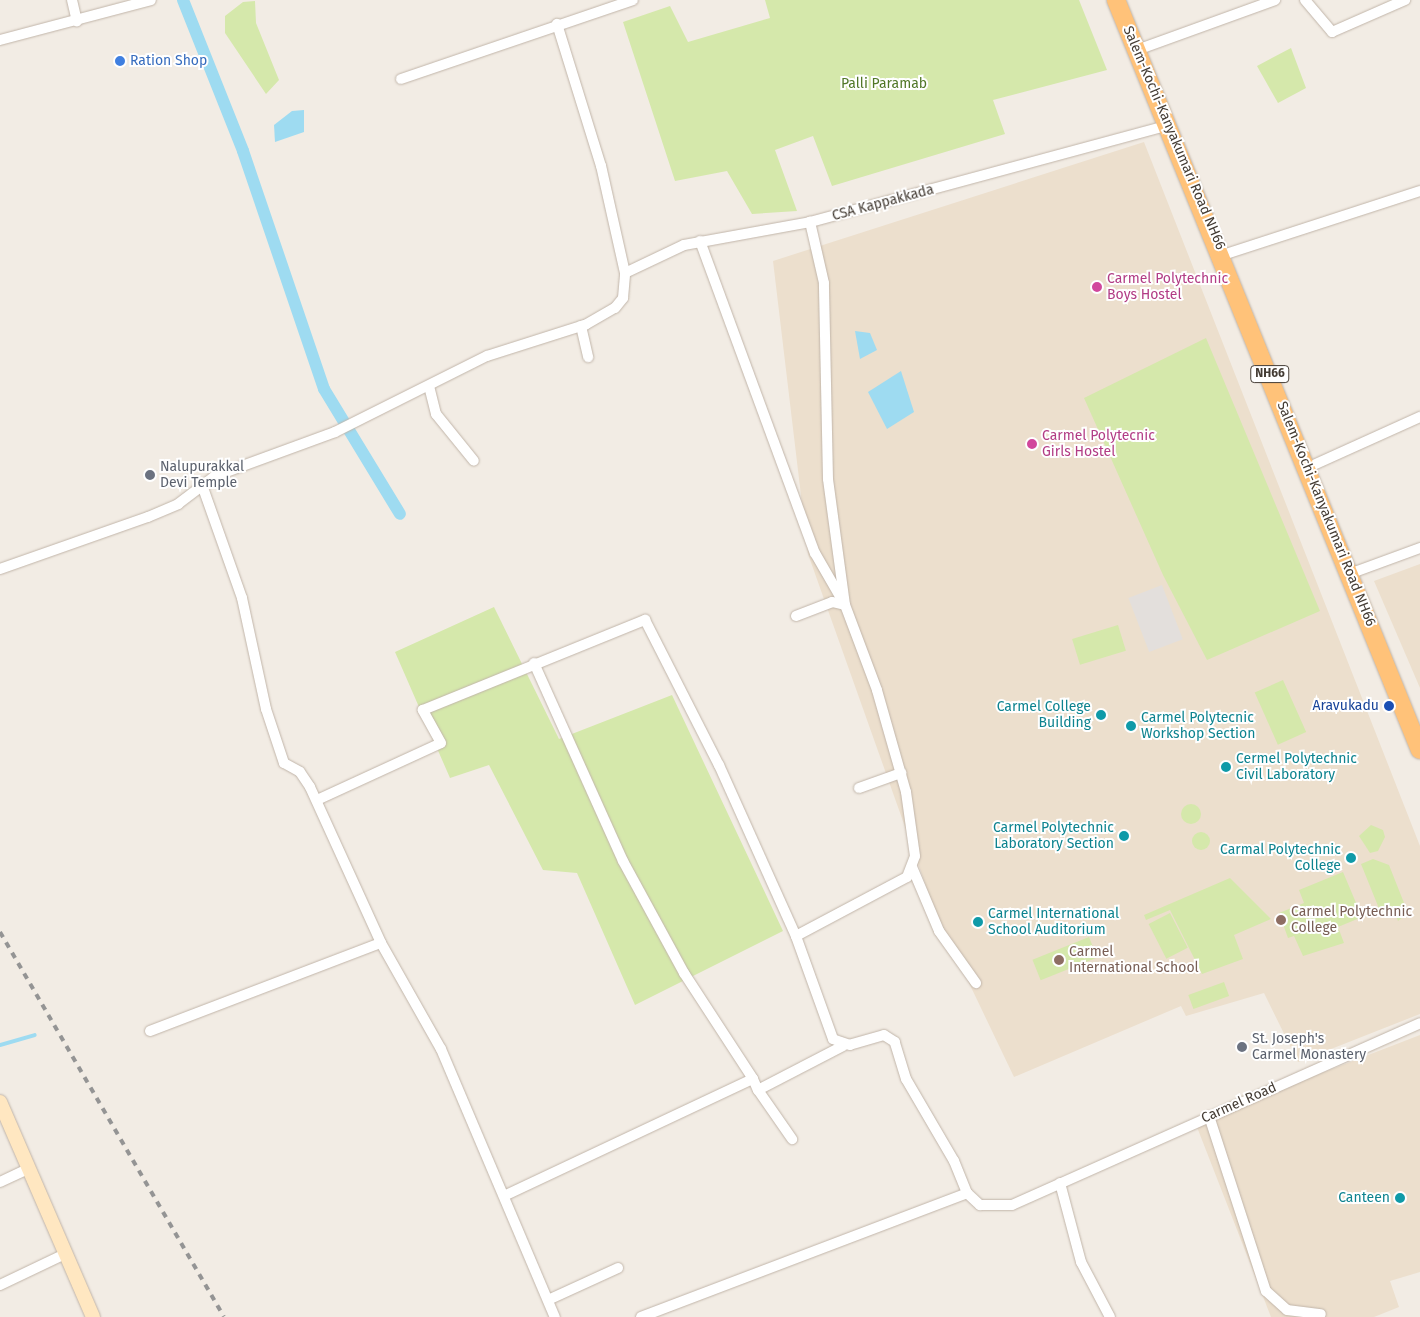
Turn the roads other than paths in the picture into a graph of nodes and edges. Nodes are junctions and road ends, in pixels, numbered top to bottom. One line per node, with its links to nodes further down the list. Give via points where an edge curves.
1 (72, 0): 8 (street)
2 (151, 0): 8 (street)
3 (633, 0): 9 (street)
4 (1116, 0): 11 (highway, Salem-Kochi-Kanyakumari Road NH66 / NH66)
5 (1275, 0): 11 (street)
6 (1306, 0): 7 (street, via 1332,32)
7 (1405, 0)
8 (77, 21): 10 (street)
9 (557, 24): 12 (street); 18 (street, via 601,166)
10 (0, 40)
11 (1137, 50): 13 (highway, Salem-Kochi-Kanyakumari Road NH66 / NH66)
12 (401, 79)
13 (1169, 125): 15 (street, CSA Kappakkada); 17 (highway, Salem-Kochi-Kanyakumari Road NH66 / NH66)
14 (1420, 191): 17 (street)
15 (810, 222): 16 (street, CSA Kappakkada); 29 (street, via 824,282 828,479)
16 (700, 241): 18 (street, CSA Kappakkada); 29 (street, via 815,553)
17 (1223, 255): 24 (highway, Salem-Kochi-Kanyakumari Road NH66 / NH66)
18 (625, 273): 19 (street, via 622,298 615,308)
19 (581, 326): 20 (street); 21 (street, via 487,356)
20 (588, 357)
21 (429, 386): 23 (street, via 436,414); 25 (street, via 335,432 215,476)
22 (1420, 417): 24 (street)
23 (474, 460)
24 (1307, 468): 28 (highway, Salem-Kochi-Kanyakumari Road NH66 / NH66)
25 (202, 485): 27 (street, via 178,504 148,518); 35 (street, via 242,598 266,709 284,763 300,772)
26 (1420, 548): 28 (street)
27 (0, 569)
28 (1350, 574): 32 (highway, Salem-Kochi-Kanyakumari Road NH66 / NH66)
29 (845, 605): 30 (street, via 832,602); 33 (street, via 877,690)
30 (796, 616)
31 (534, 663): 35 (street, via 423,710 441,743); 37 (street, via 645,620 719,765); 43 (street, via 623,861 684,972)
32 (1420, 750)
33 (901, 773): 34 (street); 36 (street, via 914,838)
34 (859, 788)
35 (317, 800): 38 (street)
36 (912, 867): 37 (street, via 907,877); 39 (street, via 939,932)
37 (796, 936): 42 (street, via 826,1023 833,1039)
38 (381, 943): 41 (street); 52 (street, via 440,1049)
39 (976, 984)
40 (1420, 1023): 46 (street, Carmel Road)
41 (150, 1032)
42 (843, 1046): 44 (street); 51 (street, via 884,1035 895,1042 906,1079 954,1161)
43 (753, 1079): 44 (street); 52 (street)
44 (758, 1090): 47 (street)
45 (0, 1102): 48 (main road)
46 (1209, 1116): 50 (street, Carmel Road); 57 (street, via 1266,1291 1287,1310)
47 (792, 1139)
48 (28, 1169): 49 (street); 53 (main road)
49 (0, 1182)
50 (1060, 1183): 51 (street, Carmel Road, via 1012,1205 980,1205); 61 (street, via 1081,1262)
51 (967, 1193): 60 (street)
52 (506, 1195): 56 (street)
53 (65, 1254): 55 (street); 58 (main road)
54 (618, 1268): 56 (street)
55 (0, 1285)
56 (548, 1300): 59 (street)
57 (1321, 1314)
58 (93, 1317)
59 (555, 1317)
60 (641, 1317)
61 (1110, 1317)

